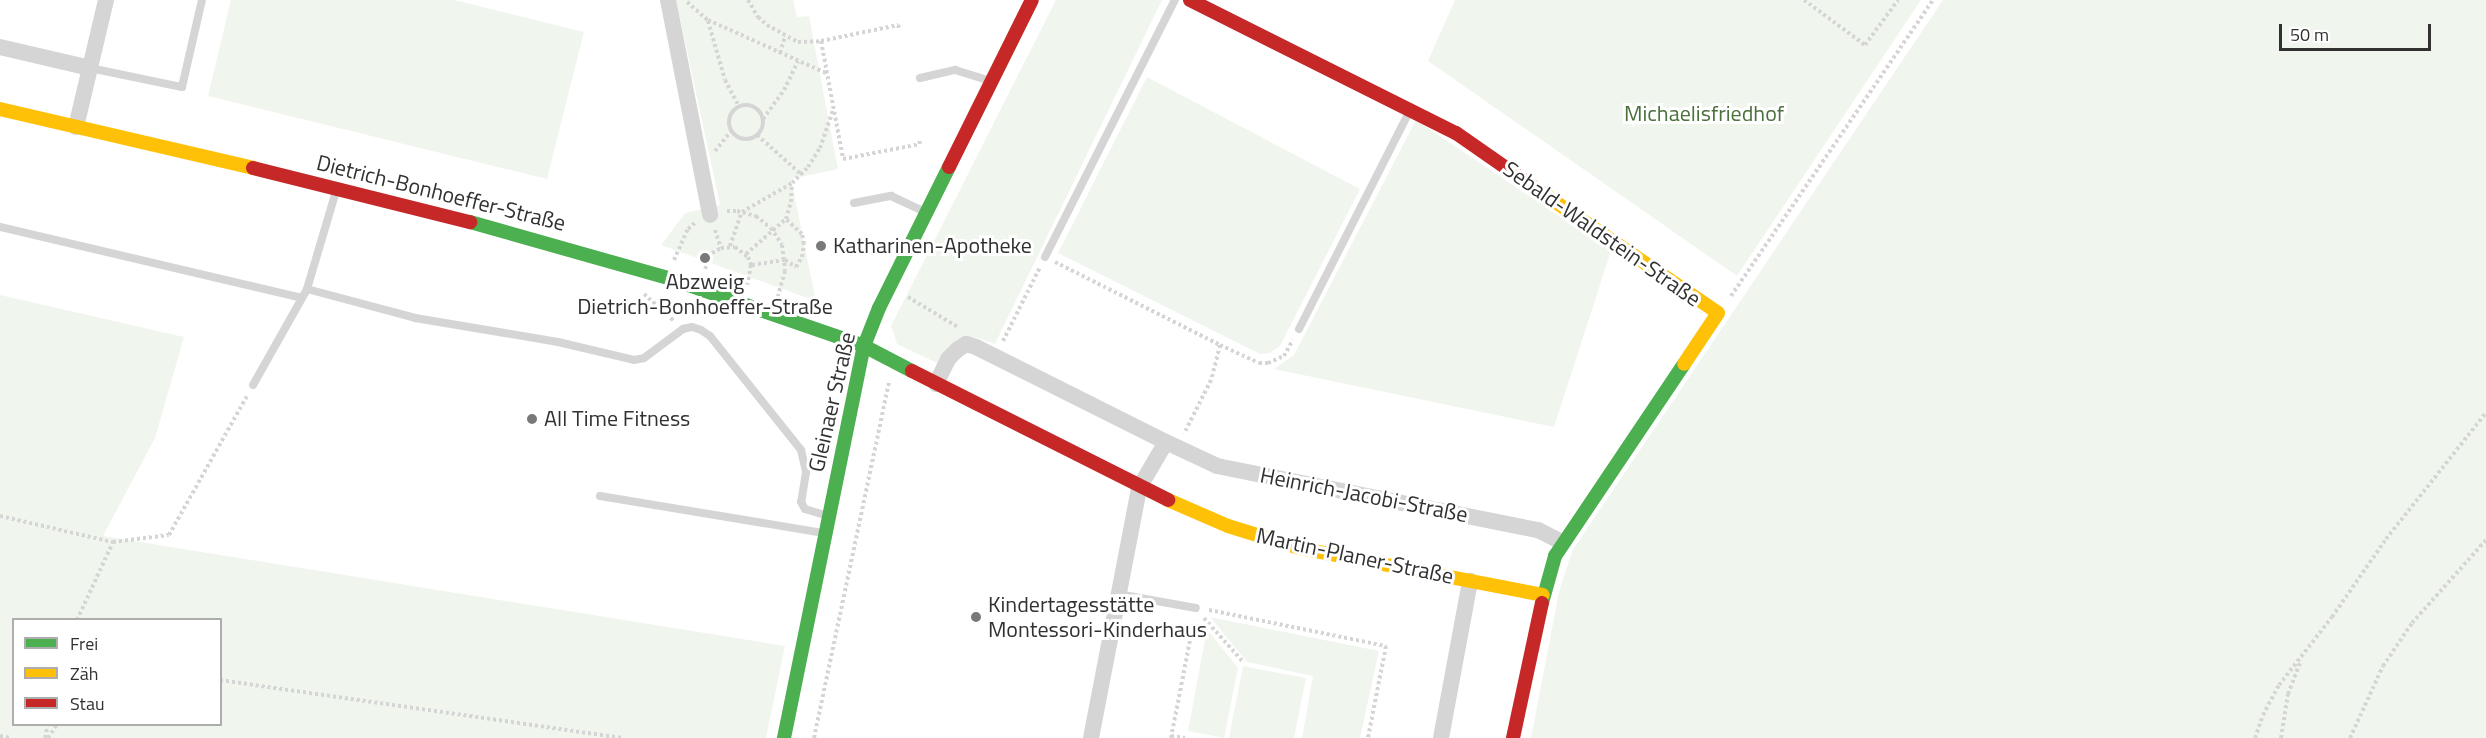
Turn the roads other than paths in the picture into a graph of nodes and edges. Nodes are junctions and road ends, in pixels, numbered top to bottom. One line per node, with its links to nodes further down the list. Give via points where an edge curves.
1 (106, 0): 8 (street)
2 (202, 0): 8 (lane, via 182,87)
3 (668, 0): 17 (street)
4 (1032, 0): 10 (street, Gleinaer Straße)
5 (1175, 0): 19 (lane)
6 (1190, 0): 12 (street, Sebald-Waldstein-Straße)
7 (0, 47): 8 (street)
8 (90, 68): 13 (street)
9 (920, 78): 10 (lane, via 955,70)
10 (991, 81): 16 (street, Gleinaer Straße)
11 (0, 109): 13 (street, Dietrich-Bonhoeffer-Straße)
12 (1410, 109): 22 (lane); 31 (street, Sebald-Waldstein-Straße, via 1456,133 1718,313)
13 (76, 127): 14 (street, Dietrich-Bonhoeffer-Straße)
14 (337, 187): 20 (lane); 23 (street, Dietrich-Bonhoeffer-Straße, via 580,251)
15 (854, 203): 16 (lane, via 891,196)
16 (926, 212): 23 (street, Gleinaer Straße)
17 (710, 215)
18 (0, 227): 21 (lane)
19 (1045, 257)
20 (307, 289): 21 (lane); 29 (lane, via 415,318 558,342 634,360 644,358 683,329 701,330 710,336 801,450 806,472 801,502 805,509)
21 (302, 298): 25 (lane)
22 (1299, 329)
23 (864, 346): 24 (street, Martin-Planer-Straße); 29 (street, Gleinaer Straße)
24 (936, 384): 26 (street, Heinrich-Jacobi-Straße, via 948,359 966,344); 27 (street, Martin-Planer-Straße)
25 (253, 385)
26 (1172, 445): 27 (street); 31 (street, Heinrich-Jacobi-Straße, via 1217,466 1538,530)
27 (1139, 488): 32 (street, Martin-Planer-Straße, via 1263,538); 33 (street)
28 (600, 496): 30 (lane)
29 (828, 516): 30 (street, Gleinaer Straße)
30 (825, 533): 36 (street, Gleinaer Straße)
31 (1563, 543): 34 (street, Sebald-Waldstein-Straße, via 1549,570)
32 (1470, 581): 34 (street, Martin-Planer-Straße); 38 (street)
33 (1118, 594): 35 (lane); 37 (street)
34 (1543, 595): 39 (street, Sebald-Waldstein-Straße)
35 (1196, 608)
36 (784, 738)
37 (1091, 738)
38 (1441, 738)
39 (1513, 738)

